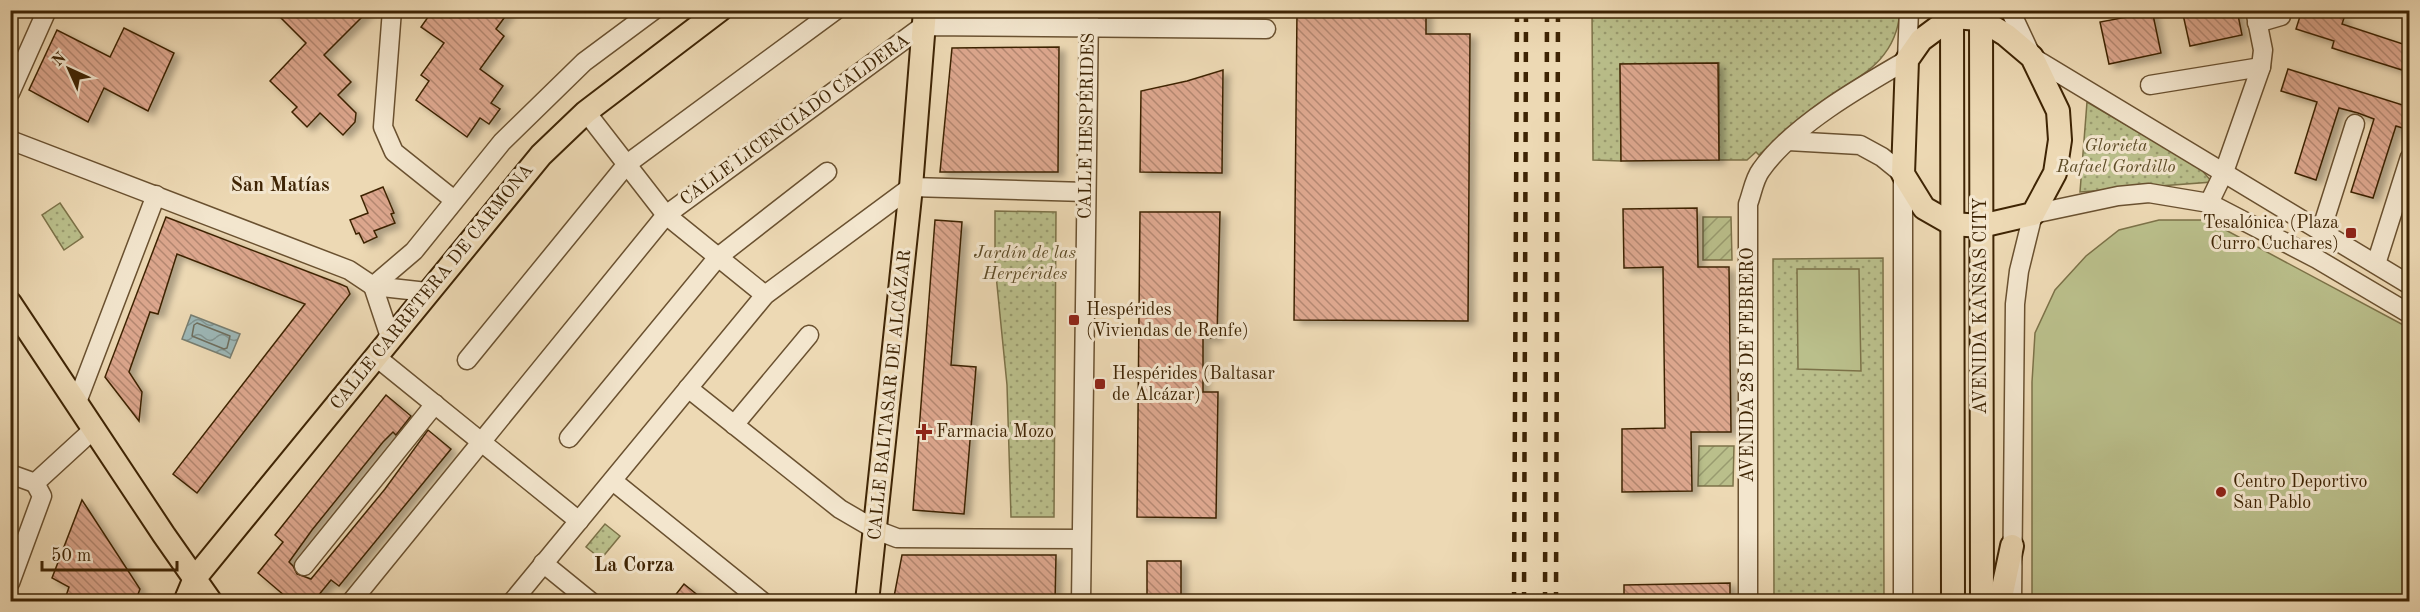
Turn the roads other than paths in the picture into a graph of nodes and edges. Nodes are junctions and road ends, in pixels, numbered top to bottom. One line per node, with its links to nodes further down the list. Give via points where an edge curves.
1 (47, 10): 19 (street)
2 (392, 10): 32 (street, via 383,127 394,152)
3 (654, 10): 32 (street, via 584,62 501,142)
4 (720, 10): 20 (main road, CALLE CARRETERA DE CARMONA)
5 (836, 10): 25 (street)
6 (1909, 10): 16 (street)
7 (2010, 10): 15 (street)
8 (2282, 10): 11 (street, via 2281,16)
9 (1952, 14): 10 (main road); 16 (main road, via 1921,40); 36 (main road, AVENIDA KANSAS CITY)
10 (1980, 15): 15 (main road); 37 (main road, AVENIDA KANSAS CITY)
11 (2256, 16): 17 (street, via 2263,50)
12 (924, 18): 13 (street); 29 (main road, CALLE BALTASAR DE ALCÁZAR); 35 (street, CALLE LICENCIADO CALDERA)
13 (1088, 20): 14 (street); 30 (street, CALLE HESPÉRIDES)
14 (1266, 29)
15 (2032, 57): 27 (street); 34 (main road, via 2058,111 2060,140 2055,173)
16 (1907, 60): 23 (street, AVENIDA 28 DE FEBRERO, via 1844,97); 28 (main road)
17 (2261, 67): 18 (street); 27 (street)
18 (2150, 85)
19 (10, 93)
20 (586, 112): 25 (street); 43 (main road, CALLE CARRETERA DE CARMONA, via 541,155)
21 (2355, 123): 38 (street)
22 (10, 140): 31 (street)
23 (1788, 141): 28 (street, via 1860,145); 77 (street, AVENIDA 28 DE FEBRERO, via 1759,171 1748,204)
24 (2409, 157): 40 (street)
25 (627, 164): 35 (street); 50 (street)
26 (827, 172): 39 (street)
27 (2224, 172): 33 (street); 38 (street)
28 (1903, 174): 36 (main road, via 1924,208); 78 (street)
29 (911, 187): 30 (street); 44 (street); 62 (main road, CALLE BALTASAR DE ALCÁZAR)
30 (1086, 192): 63 (street, CALLE HESPÉRIDES)
31 (156, 195): 42 (street, via 350,270); 52 (street)
32 (454, 200): 42 (street, via 414,251)
33 (2209, 203): 34 (street, via 2149,193); 46 (street, via 2317,259)
34 (2033, 214): 37 (main road); 64 (street, AVENIDA KANSAS CITY, via 2015,304)
35 (666, 215): 39 (street); 57 (street, CALLE LICENCIADO CALDERA)
36 (1952, 224): 37 (main road); 79 (main road, AVENIDA KANSAS CITY)
37 (1981, 226): 80 (main road, AVENIDA KANSAS CITY)
38 (2321, 231): 40 (street)
39 (718, 257): 44 (street); 56 (street)
40 (2376, 264): 41 (street)
41 (2409, 285)
42 (373, 286): 43 (street); 48 (street)
43 (427, 292): 48 (main road, CALLE CARRETERA DE CARMONA)
44 (765, 295): 51 (street)
45 (10, 303): 52 (main road)
46 (2409, 314)
47 (808, 335): 54 (street)
48 (390, 337): 49 (main road, CALLE CARRETERA DE CARMONA)
49 (375, 356): 53 (street); 67 (main road, CALLE CARRETERA DE CARMONA)
50 (466, 360)
51 (688, 388): 54 (street); 59 (street)
52 (77, 402): 55 (main road)
53 (435, 404): 57 (street); 66 (street)
54 (734, 425): 62 (street, via 840,509)
55 (95, 428): 60 (street); 67 (main road)
56 (568, 438)
57 (482, 441): 61 (street); 71 (street, CALLE LICENCIADO CALDERA)
58 (10, 474): 60 (street)
59 (613, 481): 61 (street); 74 (street)
60 (35, 483): 68 (street, via 42,496)
61 (579, 521): 65 (street)
62 (876, 530): 63 (street, via 897,538); 75 (main road, CALLE BALTASAR DE ALCÁZAR)
63 (1081, 539): 76 (street, CALLE HESPÉRIDES)
64 (2012, 546): 81 (main road); 82 (street, AVENIDA KANSAS CITY)
65 (543, 563): 72 (street); 73 (street)
66 (303, 566)
67 (195, 578): 69 (main road, CALLE CARRETERA DE CARMONA); 70 (main road)
68 (10, 583)
69 (185, 602)
70 (211, 602)
71 (351, 602)
72 (512, 602)
73 (591, 602)
74 (762, 602)
75 (867, 602)
76 (1081, 602)
77 (1748, 602)
78 (1903, 602)
79 (1953, 602)
80 (1982, 602)
81 (2000, 602)
82 (2012, 602)

